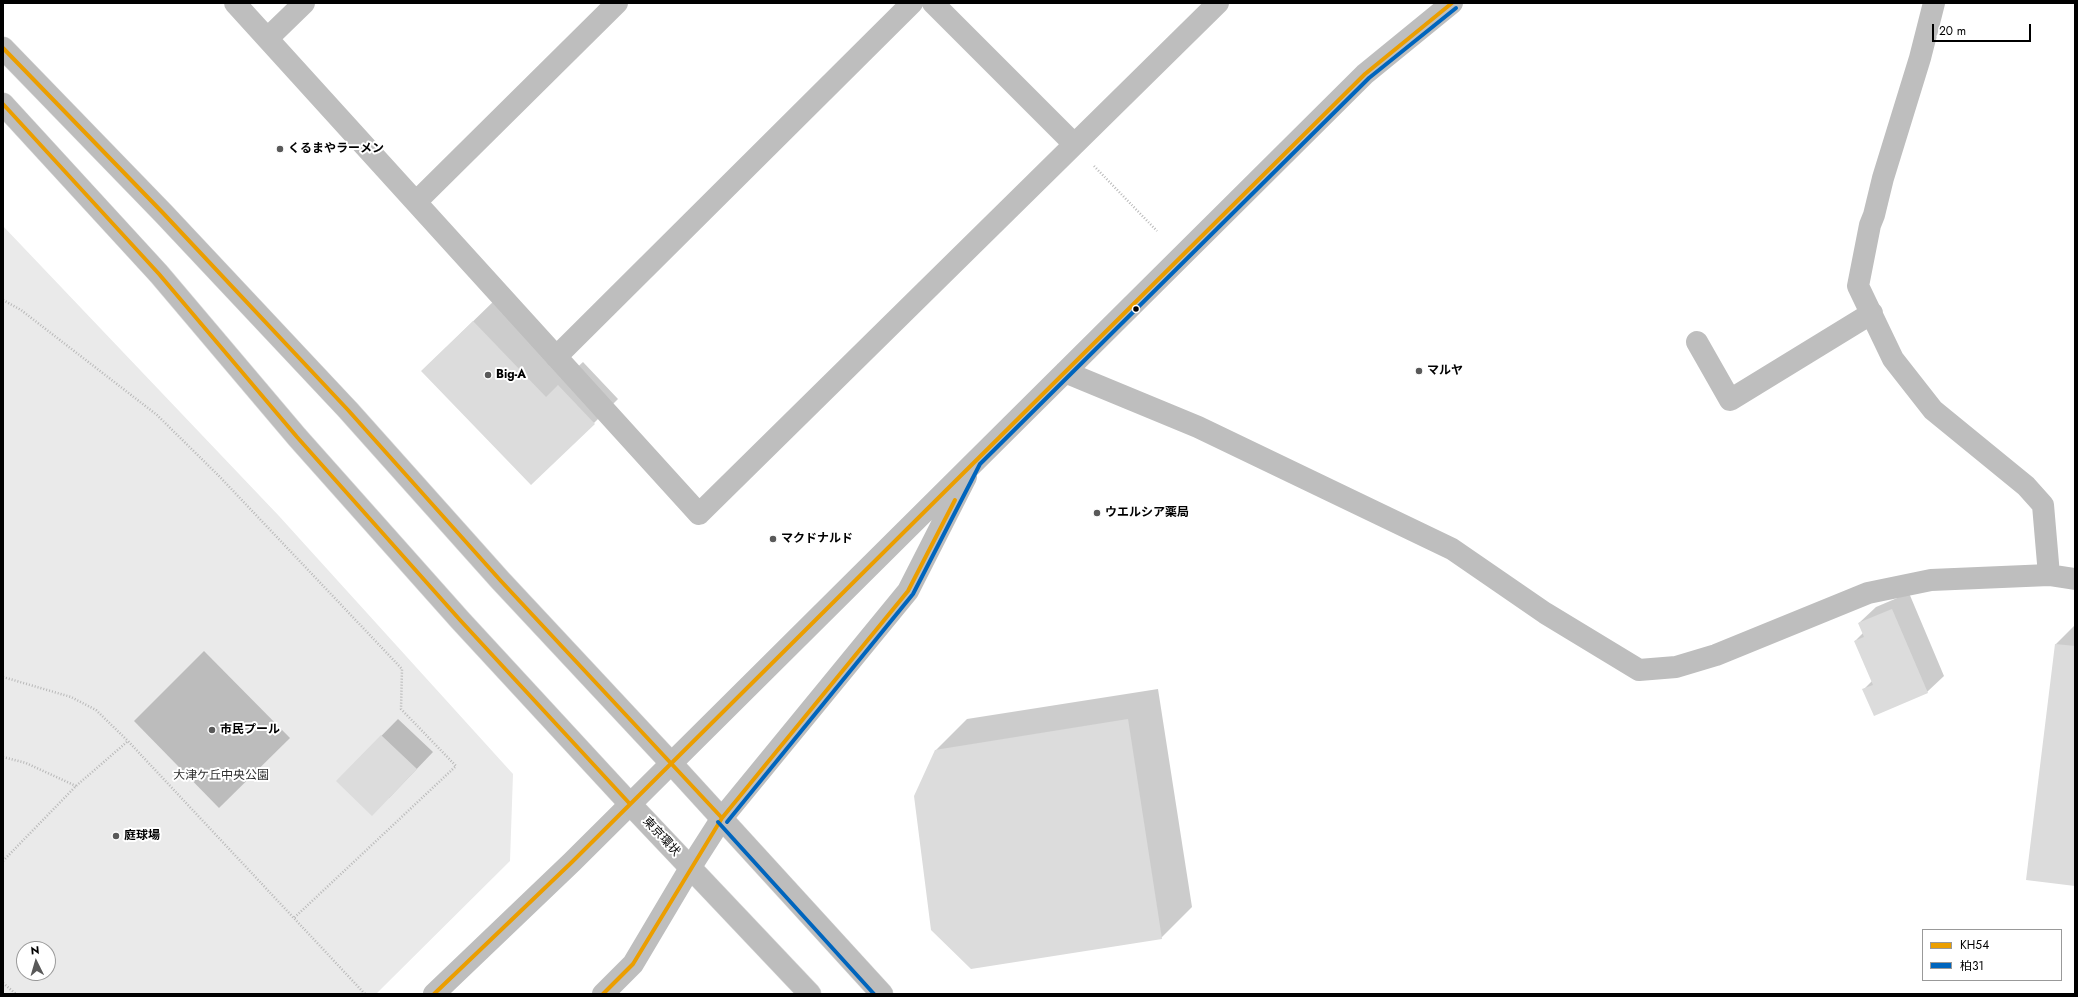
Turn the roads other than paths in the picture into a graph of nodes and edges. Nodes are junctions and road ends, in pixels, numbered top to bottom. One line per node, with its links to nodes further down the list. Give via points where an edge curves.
1 (235, 3): 9 (street)
2 (304, 3): 9 (street)
3 (617, 3): 13 (street)
4 (912, 3): 16 (street)
5 (934, 3): 12 (street)
6 (1218, 3): 12 (street)
7 (1452, 3): 17 (street, via 1365,74)
8 (1934, 3): 14 (street, via 1870,225 1858,286)
9 (268, 38): 13 (street)
10 (3, 48): 21 (highway, via 163,213 337,399 500,580)
11 (3, 104): 22 (highway, 東京環状, via 159,274 297,437 460,620)
12 (1074, 144): 16 (street, via 699,514)
13 (416, 202): 16 (street)
14 (1872, 313): 15 (street, via 1730,400); 19 (street, via 1893,358 1933,410 2026,486 2043,505)
15 (1697, 342)
16 (556, 357)
17 (1065, 372): 18 (street); 19 (street, via 1198,427 1452,548 1546,613 1639,670 1676,667 1716,655 1868,593 1931,580)
18 (975, 460): 21 (street); 23 (street, via 908,591)
19 (2049, 575): 20 (street)
20 (2075, 579)
21 (671, 763): 22 (street); 23 (highway)
22 (630, 804): 24 (highway, 東京環状); 25 (street)
23 (722, 818): 24 (street); 28 (highway)
24 (690, 868): 26 (street, via 633,964); 27 (highway, 東京環状)
25 (434, 994)
26 (603, 994)
27 (810, 994)
28 (882, 994)

